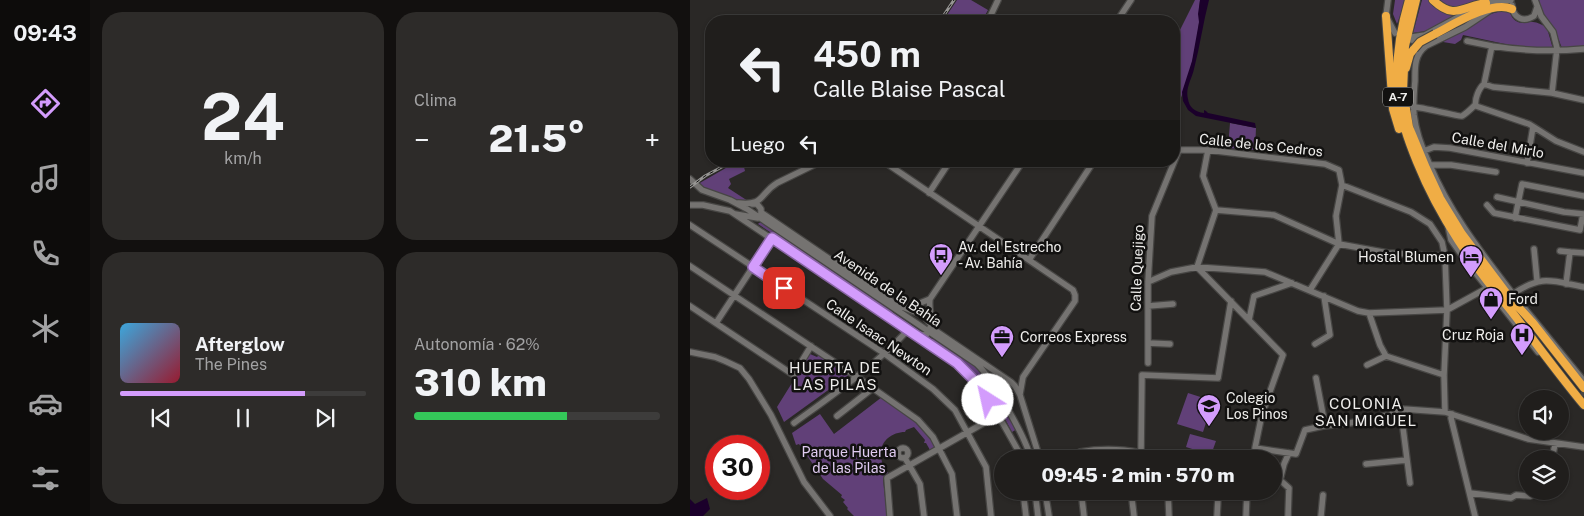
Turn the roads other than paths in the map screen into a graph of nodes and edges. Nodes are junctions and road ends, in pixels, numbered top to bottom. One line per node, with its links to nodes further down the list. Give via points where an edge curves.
1 (998, 0): 13 (street)
2 (1131, 0): 14 (street)
3 (1388, 0): 15 (street)
4 (1392, 0): 15 (street, via 1390,16 1396,30)
5 (1409, 0): 45 (highway, A-7, via 1400,40 1398,92 1408,140)
6 (1416, 0): 23 (highway, A-7, via 1405,46)
7 (1433, 0): 9 (highway, via 1440,6 1460,11)
8 (1512, 0): 9 (street); 11 (street)
9 (1486, 3): 12 (street, via 1412,39 1437,38)
10 (1536, 3): 16 (street, via 1535,13); 17 (street)
11 (1512, 10): 12 (street); 16 (street, via 1521,19); 23 (highway, bridge, via 1505,6 1487,7 1420,42 1406,67)
12 (1489, 11): 27 (street, via 1422,49 1415,64)
13 (991, 15)
14 (1121, 15)
15 (1386, 16): 45 (highway, via 1393,109 1414,168)
16 (1529, 19): 17 (street)
17 (1545, 22): 21 (street, via 1553,32)
18 (1467, 41): 19 (street)
19 (1492, 46): 21 (street); 22 (street)
20 (1584, 49): 21 (street)
21 (1558, 52): 24 (street)
22 (1484, 84): 24 (street); 26 (street)
23 (1403, 91): 83 (highway, A-7, via 1409,127 1440,198 1462,234)
24 (1552, 93): 25 (street)
25 (1584, 100)
26 (1475, 105): 27 (street, via 1459,116); 28 (street)
27 (1414, 107): 31 (street)
28 (1533, 127): 32 (street); 33 (street)
29 (1180, 150): 30 (street, Calle de los Cedros)
30 (1208, 150): 44 (street, Calle de los Cedros, via 1326,164 1338,170); 55 (street, via 1203,176)
31 (1424, 151): 33 (street, Calle del Mirlo, via 1434,147 1450,148); 34 (street)
32 (1584, 152)
33 (1527, 162): 42 (street, Calle del Mirlo)
34 (1429, 164): 41 (street); 83 (street, via 1460,224)
35 (810, 167): 49 (street, via 771,186)
36 (892, 167): 46 (street)
37 (946, 167): 46 (street)
38 (1019, 167): 61 (street)
39 (1090, 167): 70 (street)
40 (1172, 167): 75 (street, Calle Quejigo, via 1152,216)
41 (1496, 172)
42 (1584, 173)
43 (690, 179): 51 (street, Avenida de la Bahía, via 702,190)
44 (1342, 185): 64 (street, via 1336,216); 69 (street, via 1411,212 1430,224 1442,242)
45 (1428, 191): 78 (highway, A-7)
46 (929, 193): 61 (street)
47 (1497, 196): 50 (street)
48 (1584, 196): 50 (street, via 1522,184)
49 (764, 197): 52 (street); 57 (street)
50 (1519, 201): 58 (street); 59 (street)
51 (737, 203): 52 (street); 57 (street, Avenida de la Bahía)
52 (753, 204): 57 (street); 57 (street, via 757,204)
53 (690, 205): 56 (street, via 703,204)
54 (1487, 205): 59 (street, via 1494,213)
55 (1216, 210): 64 (street, via 1274,215); 73 (street)
56 (732, 213): 57 (street); 62 (street)
57 (756, 214): 62 (street); 88 (street, Avenida de la Bahía); 93 (street, Avenida de la Bahía)
58 (1583, 214): 59 (street, via 1580,230)
59 (1515, 218)
60 (690, 225): 72 (street, Calle Isaac Newton)
61 (979, 226): 70 (street); 84 (street)
62 (757, 229): 63 (street)
63 (772, 238): 72 (street); 97 (street)
64 (1339, 244): 69 (street, via 1388,253); 80 (street)
65 (1534, 249): 74 (street)
66 (1560, 251): 67 (street)
67 (1570, 252): 68 (street); 77 (street)
68 (1584, 253)
69 (1445, 256): 92 (street)
70 (1029, 260): 113 (street, via 1073,290 1075,298)
71 (690, 266): 81 (street)
72 (753, 267): 81 (street); 107 (street, Calle Isaac Newton)
73 (1197, 267): 75 (street, via 1171,272); 76 (street, via 1266,272); 85 (street)
74 (1537, 280): 77 (street); 83 (street)
75 (1148, 282): 90 (street, Calle Quejigo)
76 (1292, 283): 80 (street); 95 (street, via 1254,296)
77 (1566, 284): 79 (street)
78 (1488, 285): 92 (street); 115 (highway, via 1494,286); 121 (highway, A-7); 123 (street)
79 (1584, 287)
80 (1310, 290): 82 (street)
81 (734, 295): 96 (street); 105 (street)
82 (1324, 296): 94 (street); 104 (street, via 1330,335)
83 (1512, 296): 115 (highway, via 1513,305); 117 (street); 119 (highway, A-7)
84 (930, 299): 86 (street); 98 (street)
85 (1231, 302): 95 (street); 141 (street, via 1218,378 1142,375)
86 (920, 304): 88 (street); 91 (street)
87 (1173, 304): 90 (street)
88 (897, 305): 91 (street, Avenida de la Bahía)
89 (690, 306): 96 (street)
90 (1148, 306): 102 (street, Calle Quejigo)
91 (909, 308): 93 (street); 98 (street, Avenida de la Bahía, via 923,315)
92 (1447, 310): 94 (street); 111 (street)
93 (900, 312): 97 (street); 100 (street, Avenida de la Bahía)
94 (1369, 313): 108 (street)
95 (1249, 320): 143 (street, via 1283,354 1262,414 1256,448)
96 (716, 323): 105 (street, via 791,374)
97 (902, 325): 99 (street)
98 (931, 325): 100 (street); 116 (street, Avenida de la Bahía)
99 (908, 330): 101 (street); 107 (street)
100 (930, 332): 101 (street); 137 (street, Avenida de la Bahía, via 985,372)
101 (919, 336): 126 (street, via 968,373)
102 (1148, 343): 103 (street); 109 (street, Calle Quejigo)
103 (1170, 344)
104 (1315, 344)
105 (811, 346): 112 (street)
106 (690, 352): 162 (street, via 715,357 740,368 771,415 804,482)
107 (885, 354): 112 (street); 132 (street, Calle Isaac Newton, via 934,389 955,410)
108 (1386, 356): 110 (street); 111 (street)
109 (1148, 363)
110 (1366, 364)
111 (1444, 375): 124 (street)
112 (857, 377): 118 (street); 130 (street)
113 (1023, 377): 116 (street); 120 (street)
114 (1316, 378): 131 (street)
115 (1571, 380): 119 (highway)
116 (1009, 381): 120 (street, Avenida de la Bahía)
117 (1584, 381)
118 (873, 388): 128 (street); 135 (street, via 918,420)
119 (1582, 390)
120 (1020, 395): 138 (street, Avenida de la Bahía)
121 (1584, 405)
122 (1403, 410): 124 (street); 127 (street); 129 (street)
123 (1584, 411)
124 (1445, 412): 125 (street)
125 (1452, 414): 133 (street, via 1502,432); 151 (street)
126 (998, 415): 132 (street); 136 (street)
127 (1389, 415): 129 (street); 131 (street)
128 (837, 416)
129 (1402, 420): 145 (street)
130 (794, 423)
131 (1326, 425): 143 (street, via 1305,430 1296,454)
132 (968, 432): 135 (street); 166 (street, Calle Isaac Newton, via 986,467)
133 (1555, 444): 134 (street); 142 (street)
134 (1584, 447)
135 (939, 449): 147 (street); 165 (street, via 952,474)
136 (1018, 450)
137 (1027, 450)
138 (1037, 450)
139 (1090, 450): 140 (street)
140 (1126, 450)
141 (1141, 450)
142 (1554, 450)
143 (1289, 453): 148 (street)
144 (905, 458): 147 (street)
145 (1407, 460): 146 (street); 150 (street)
146 (1366, 464)
147 (909, 465): 163 (street, via 886,479); 164 (street, via 920,484)
148 (1282, 472)
149 (1282, 482): 175 (street, via 1289,488)
150 (1410, 483)
151 (1470, 493): 152 (street, via 1511,498); 177 (street)
152 (1519, 495)
153 (1323, 496): 176 (street)
154 (1024, 500): 167 (street)
155 (1036, 500): 168 (street)
156 (1046, 500): 169 (street)
157 (1082, 500): 170 (street)
158 (1132, 500): 171 (street)
159 (1168, 500): 172 (street)
160 (1218, 500): 173 (street)
161 (1247, 500): 174 (street)
162 (830, 516)
163 (890, 516)
164 (924, 516)
165 (957, 516)
166 (991, 516)
167 (1026, 516)
168 (1038, 516)
169 (1049, 516)
170 (1084, 516)
171 (1134, 516)
172 (1169, 516)
173 (1217, 516)
174 (1246, 516)
175 (1288, 516)
176 (1320, 516)
177 (1475, 516)

